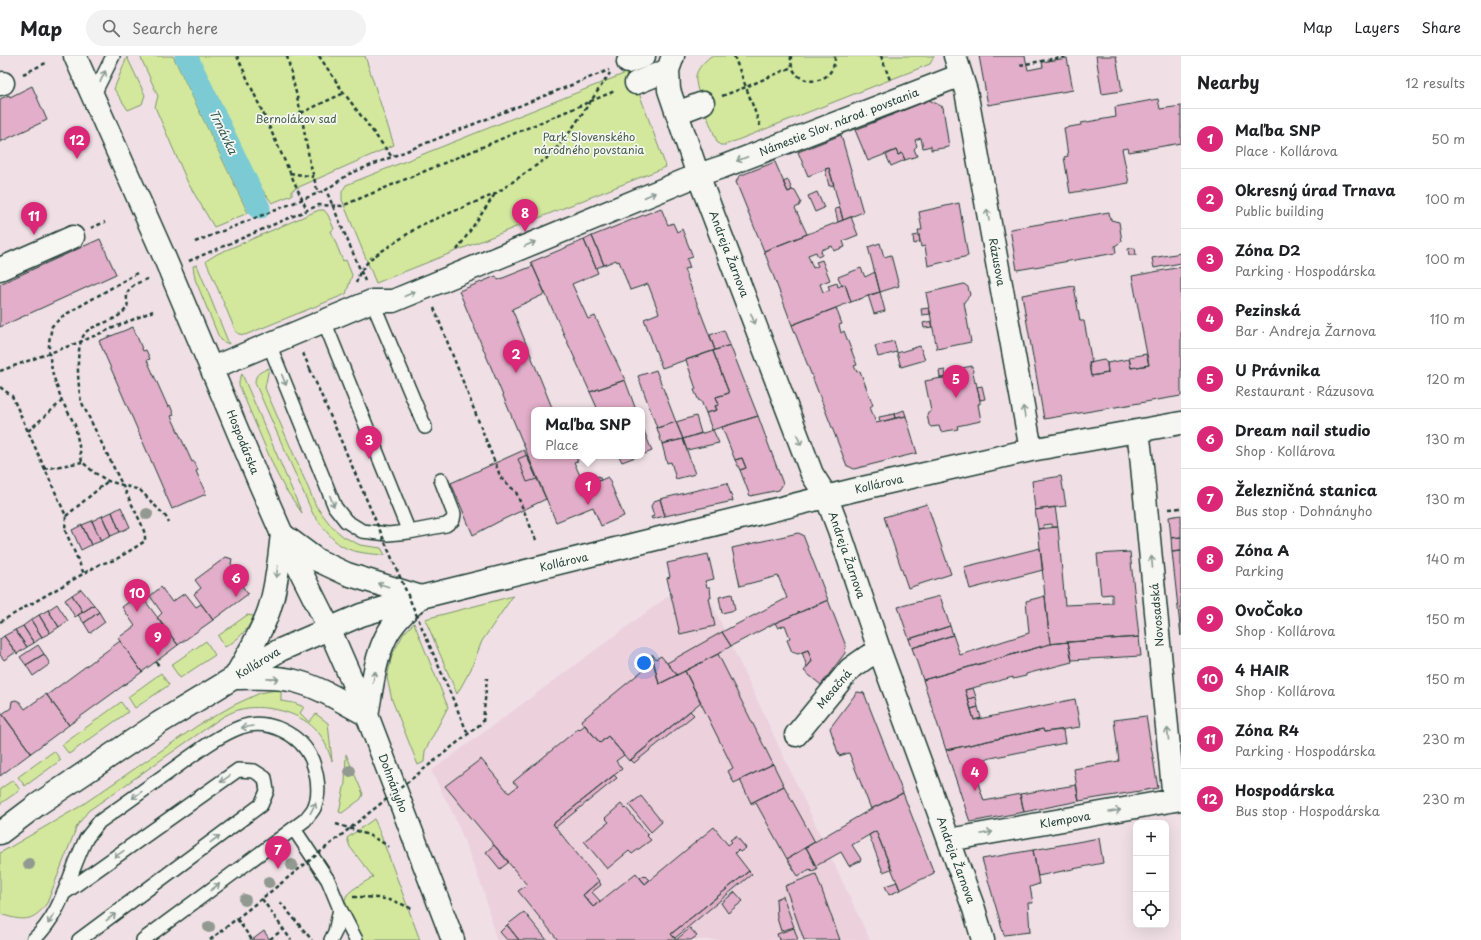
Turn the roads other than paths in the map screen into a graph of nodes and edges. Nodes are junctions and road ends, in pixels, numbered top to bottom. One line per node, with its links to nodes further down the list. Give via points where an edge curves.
1 (75, 56): 6 (street, Hospodárska)
2 (113, 56): 6 (lane, one-way to 2)
3 (671, 63): 5 (street); 8 (street, via 669,90)
4 (958, 65): 9 (street, Námestie Slov. národ. povstania, one-way to 9, via 722,167); 19 (street, Rázusova, one-way to 4, via 966,91)
5 (636, 83)
6 (93, 96): 15 (street, Hospodárska)
7 (703, 103): 8 (street)
8 (677, 113): 9 (street)
9 (695, 166): 12 (street, Námestie Slov. národ. povstania, one-way to 9, via 393,301); 21 (street, Andreja Žarnova, one-way to 21, via 812,474)
10 (73, 237): 11 (street)
11 (0, 269)
12 (369, 292): 13 (street, Námestie Slov. národ. povstania); 17 (lane)
13 (324, 322): 14 (street, Námestie Slov. národ. povstania); 22 (lane)
14 (269, 344): 15 (street, Námestie Slov. národ. povstania); 22 (lane, one-way to 22, via 335,508 346,521 362,531 388,534)
15 (212, 368): 23 (street, Hospodárska)
16 (1181, 422): 18 (street, Kollárova)
17 (425, 427)
18 (1138, 431): 19 (street, Kollárova); 30 (street, Novosadská, one-way to 18)
19 (1030, 450): 21 (street, Kollárova)
20 (441, 480): 22 (lane, via 454,514 453,520 446,526)
21 (826, 496): 24 (street, Kollárova); 26 (street, Andreja Žarnova)
22 (409, 532)
23 (282, 534): 24 (street, one-way to 23, via 347,574 317,560); 25 (street, Hospodárska); 27 (street, one-way to 27, via 274,592 268,611 259,635)
24 (421, 597): 25 (street, Kollárova, via 361,615); 28 (street, one-way to 24, via 377,661 385,638 403,614)
25 (329, 628): 27 (street, Kollárova, via 280,650); 28 (street, Dohnányho)
26 (880, 652): 29 (street, Mesačná, via 867,657 850,669); 33 (street, Andreja Žarnova)
27 (234, 678): 28 (street, one-way to 28, via 296,681 314,687); 32 (street, Kollárova, via 159,722)
28 (367, 715): 41 (street, Dohnányho)
29 (796, 735)
30 (1178, 800): 33 (street, Klempova, one-way to 30)
31 (294, 829): 34 (lane, one-way to 34, via 315,807 318,792 316,772 309,754 298,740 286,731 265,725 243,726 220,736 99,822 87,838); 35 (lane, via 328,880); 38 (lane, one-way to 31)
32 (0, 832)
33 (949, 840): 42 (street, Andreja Žarnova)
34 (63, 894): 36 (lane, one-way to 36, via 54,914); 37 (lane, one-way to 34, via 261,805 267,791 265,778 254,771 238,770)
35 (337, 903): 39 (lane, via 335,932); 40 (lane)
36 (33, 940)
37 (80, 940)
38 (143, 940)
39 (331, 940)
40 (356, 940)
41 (453, 940)
42 (983, 940)

